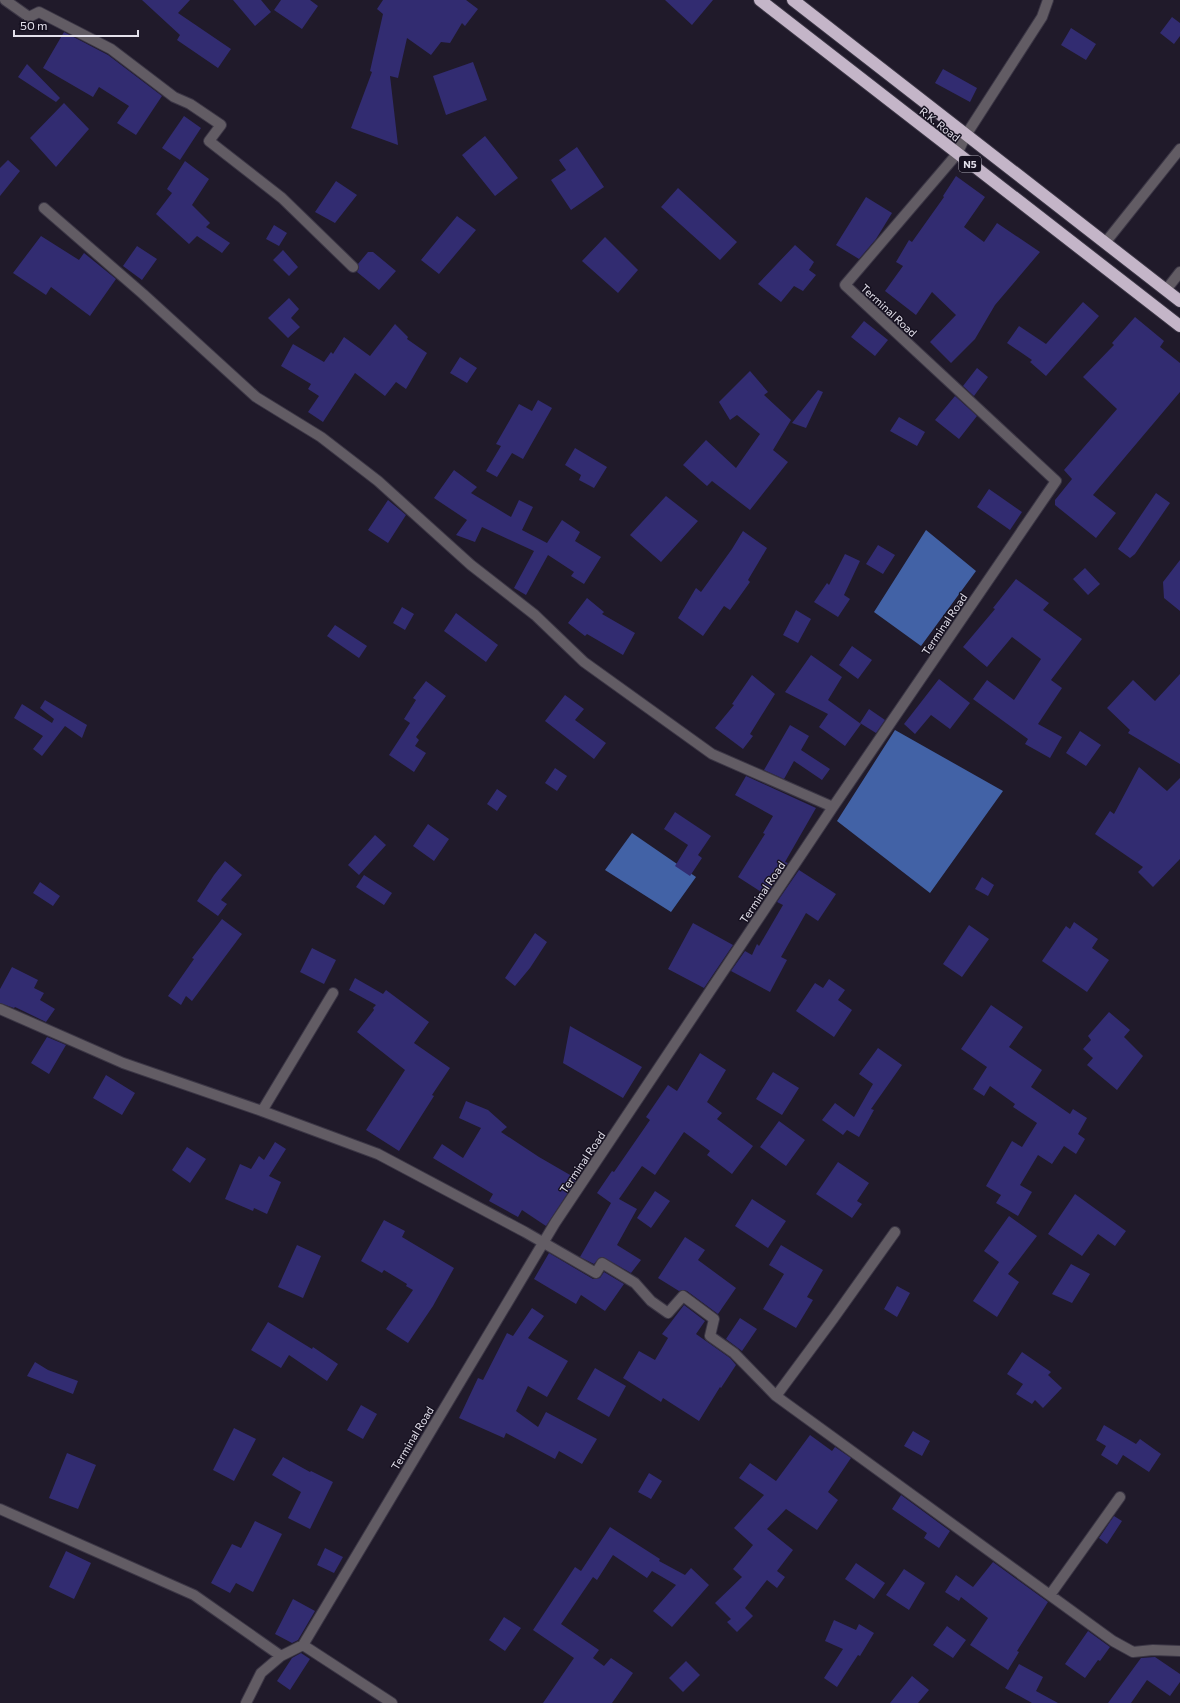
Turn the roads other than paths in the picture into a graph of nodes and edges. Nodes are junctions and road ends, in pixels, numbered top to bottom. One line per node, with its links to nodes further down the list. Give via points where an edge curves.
1 (4, 0): 10 (street, via 29,17 39,12 111,49 174,97 190,104 221,125 209,141 282,198)
2 (760, 0): 7 (highway, R.K. Road / N5)
3 (793, 0): 5 (highway, R.K. Road / N5)
4 (1048, 0): 5 (street, via 1042,17)
5 (966, 135): 7 (street); 9 (highway, R.K. Road / N5)
6 (1180, 150): 9 (street)
7 (957, 154): 14 (highway, R.K. Road / N5); 15 (street, Terminal Road, via 845,285 1056,481)
8 (44, 208): 15 (street, via 256,397 321,437 378,481 471,565 535,615 584,662 712,754)
9 (1105, 242): 12 (highway, R.K. Road / N5)
10 (353, 267)
11 (1180, 272): 12 (street)
12 (1166, 290): 13 (highway, R.K. Road / N5)
13 (1180, 301)
14 (1180, 326)
15 (833, 807): 20 (street, Terminal Road)
16 (333, 994): 18 (street)
17 (0, 1010): 18 (street, via 123,1064)
18 (262, 1111): 20 (street, via 378,1154)
19 (895, 1232): 21 (street)
20 (544, 1242): 21 (street, via 596,1273 602,1263 635,1283 651,1301 668,1313 683,1296 714,1319 710,1336 734,1354); 25 (street, Terminal Road)
21 (776, 1396): 24 (street)
22 (1120, 1497): 24 (street)
23 (0, 1509): 27 (street, via 194,1595)
24 (1050, 1595): 26 (street, via 1133,1652)
25 (302, 1645): 27 (street); 29 (street)
26 (1180, 1651)
27 (281, 1656): 28 (street, via 261,1673)
28 (246, 1703)
29 (392, 1703)

